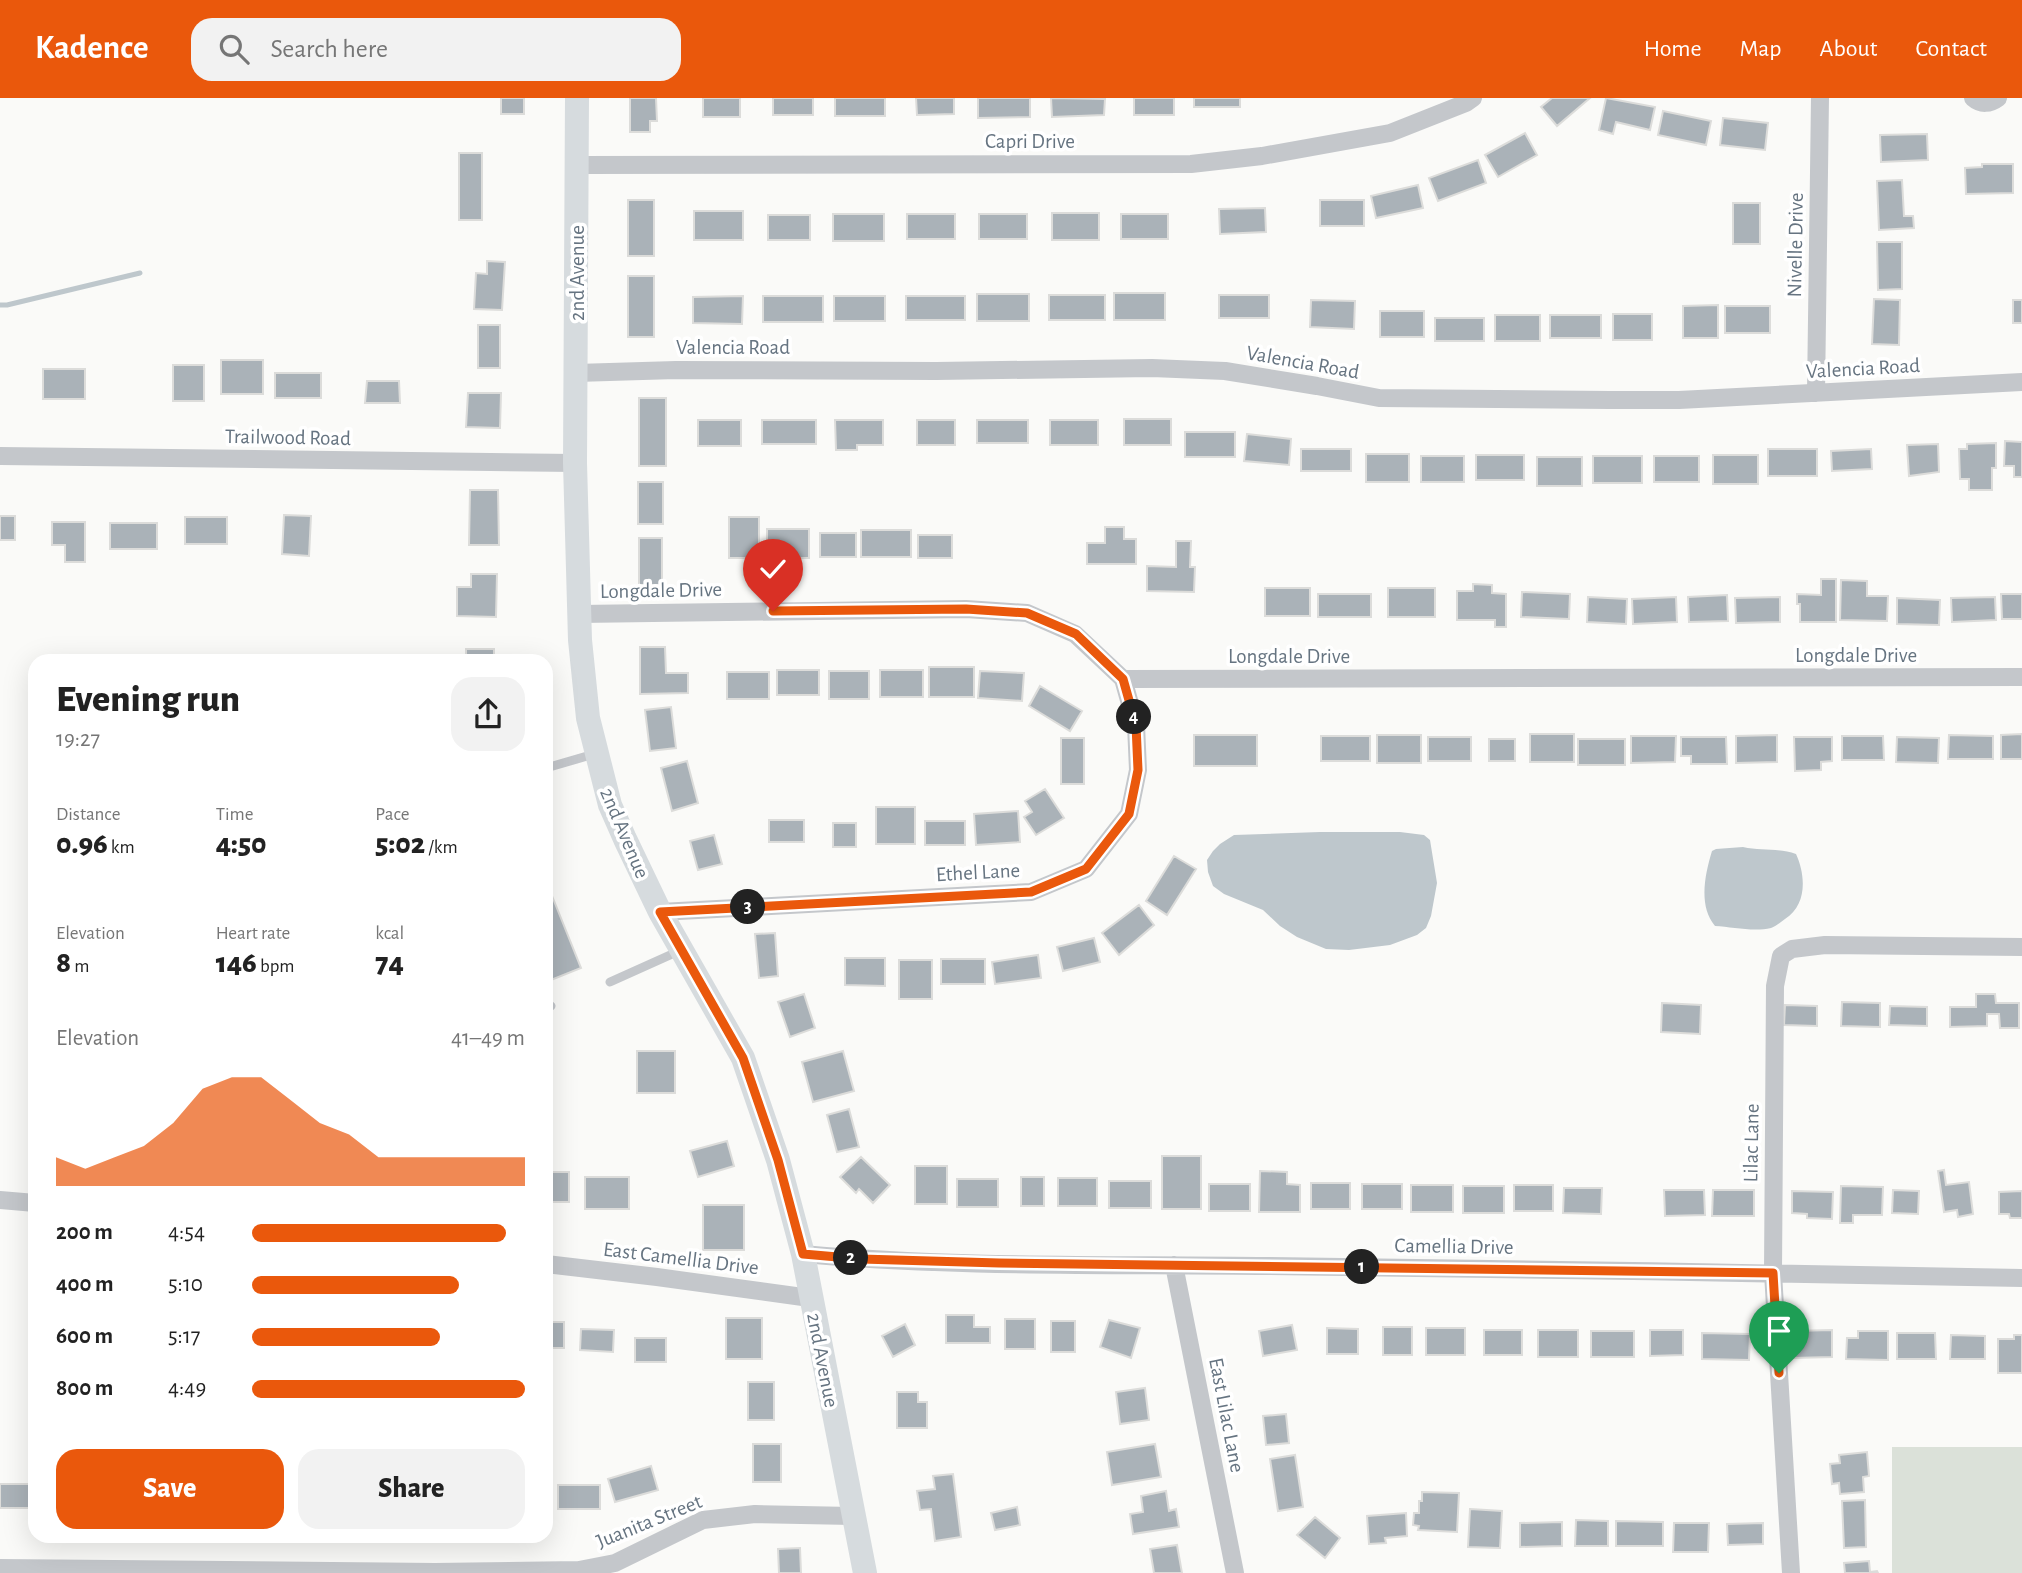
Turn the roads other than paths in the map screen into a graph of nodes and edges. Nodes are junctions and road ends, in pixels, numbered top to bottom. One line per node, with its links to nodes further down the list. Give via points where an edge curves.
1 (577, 98): 6 (street, 2nd Avenue)
2 (1473, 98): 6 (street, Capri Drive, via 1390,133 1191,164)
3 (1820, 98): 9 (street, Nivelle Drive)
4 (1973, 98): 5 (street, via 1983,103)
5 (1998, 98)
6 (577, 165): 7 (street, 2nd Avenue)
7 (576, 373): 9 (street, Valencia Road, via 1152,368 1225,372 1379,398 1679,400); 11 (street, 2nd Avenue)
8 (2022, 382): 9 (street, Valencia Road)
9 (1816, 393)
10 (0, 456): 11 (street, Trailwood Road)
11 (575, 463): 12 (street, 2nd Avenue)
12 (579, 614): 14 (street, Longdale Drive, via 966,609 1027,613 1076,634); 15 (street, 2nd Avenue, via 584,687)
13 (2022, 677): 14 (street, Longdale Drive)
14 (1123, 679): 17 (street, Ethel Lane, via 1136,725 1138,770 1129,814 1086,869 1031,892)
15 (596, 754): 16 (lane); 17 (street, 2nd Avenue, via 610,805)
16 (553, 766)
17 (660, 912): 19 (street, 2nd Avenue)
18 (2022, 947): 26 (street, Lilac Lane, via 1825,944 1792,948 1781,956 1775,986)
19 (682, 950): 20 (lane); 23 (street, 2nd Avenue, via 743,1058 778,1160)
20 (610, 982)
21 (0, 1200): 22 (street)
22 (28, 1202)
23 (803, 1254): 25 (street, Camellia Drive); 28 (street, 2nd Avenue)
24 (553, 1265): 28 (street, East Camellia Drive)
25 (1174, 1265): 26 (street, Camellia Drive); 32 (street, East Lilac Lane)
26 (1773, 1273): 27 (street, Camellia Drive); 33 (street, Lilac Lane)
27 (2022, 1278)
28 (810, 1298): 29 (street, 2nd Avenue)
29 (853, 1516): 30 (street, Juanita Street, via 755,1514 703,1520 615,1563 579,1570); 31 (street, 2nd Avenue)
30 (0, 1568)
31 (865, 1573)
32 (1235, 1573)
33 (1791, 1573)

